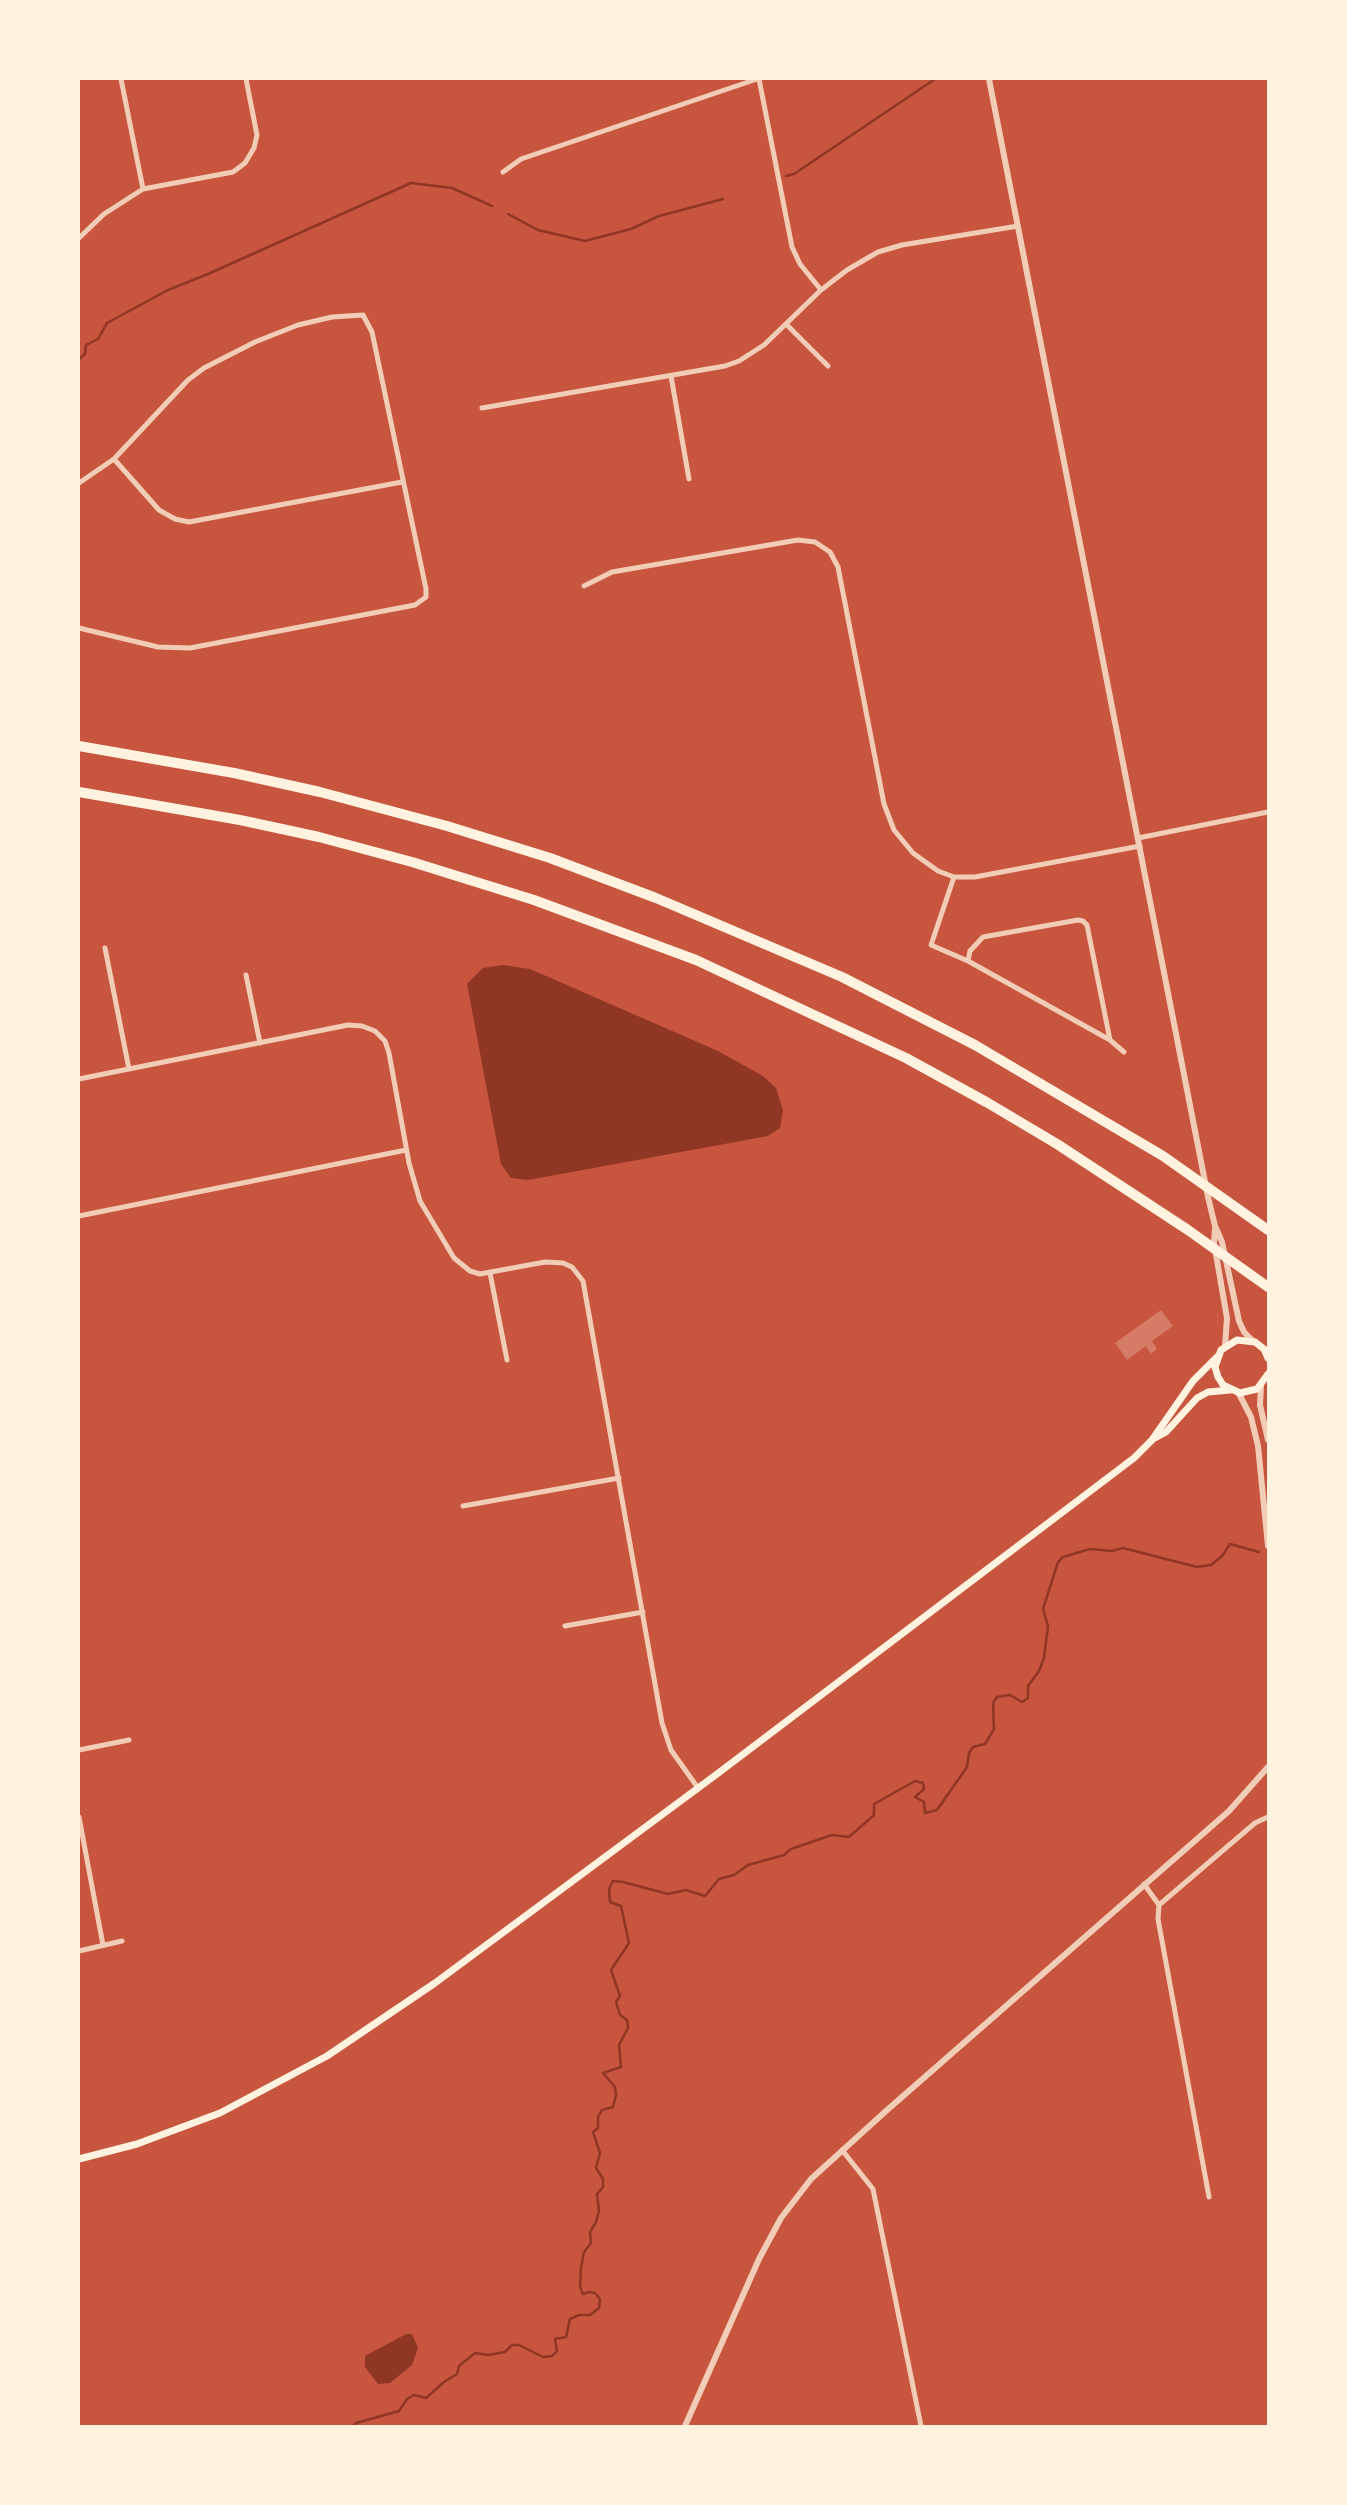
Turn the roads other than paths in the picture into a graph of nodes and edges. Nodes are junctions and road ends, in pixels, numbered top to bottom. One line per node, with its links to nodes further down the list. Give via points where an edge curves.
1 (121, 79): 6 (street)
2 (246, 79): 6 (street, via 257,135 245,163 233,172)
3 (758, 79): 5 (street, via 521,159); 9 (street, via 792,247)
4 (989, 79): 7 (street)
5 (503, 172)
6 (143, 189): 8 (street)
7 (1018, 226): 9 (street, via 877,251); 23 (street)
8 (79, 237)
9 (821, 290): 10 (street)
10 (787, 325): 11 (street); 12 (street, via 739,361)
11 (828, 366)
12 (671, 376): 13 (street); 15 (street)
13 (482, 408)
14 (114, 459): 16 (street, via 159,510 189,522); 16 (street, via 204,368 298,325 363,315 372,332); 17 (street)
15 (689, 479)
16 (402, 482): 19 (street, via 425,582 426,597 415,605 190,648 158,647)
17 (79, 483)
18 (584, 586): 25 (street, via 612,572 798,540 816,541 830,551 838,567 884,804 894,830 913,853)
19 (79, 628)
20 (79, 746): 37 (highway, via 320,792 512,846 633,889 842,977 975,1045 1163,1156)
21 (79, 792): 39 (highway, via 240,820 412,862 534,900 696,960 906,1058 988,1103 1188,1230)
22 (1268, 812): 23 (street)
23 (1138, 838): 24 (street)
24 (1140, 846): 25 (street); 36 (street)
25 (954, 877): 27 (street, via 931,945)
26 (104, 948): 32 (street)
27 (968, 961): 29 (street); 29 (street, via 970,951 983,937 1083,921)
28 (246, 975): 30 (street)
29 (1110, 1040): 31 (street)
30 (260, 1043): 32 (street); 34 (street, via 348,1025 375,1031 389,1053)
31 (1124, 1052)
32 (129, 1069): 33 (street)
33 (79, 1079)
34 (407, 1150): 35 (street); 38 (street, via 420,1202 443,1241 463,1266)
35 (79, 1216)
36 (1215, 1226): 40 (street, via 1239,1321); 42 (street, via 1227,1318)
37 (1268, 1230)
38 (490, 1273): 45 (street); 52 (street, via 554,1262 572,1267 578,1274 585,1290)
39 (1268, 1287)
40 (1255, 1342): 41 (main road); 42 (main road, via 1237,1340); 44 (main road)
41 (1268, 1343)
42 (1225, 1346): 43 (main road)
43 (1217, 1357): 48 (main road, via 1218,1377); 50 (main road, via 1192,1381)
44 (1268, 1358)
45 (507, 1360)
46 (1268, 1375): 47 (main road)
47 (1261, 1386): 49 (main road); 51 (street)
48 (1230, 1390): 49 (main road); 50 (main road, via 1199,1396 1166,1432)
49 (1238, 1392): 54 (street, via 1251,1417 1258,1446)
50 (1152, 1440): 60 (main road)
51 (1268, 1440)
52 (619, 1478): 53 (street); 55 (street)
53 (463, 1506)
54 (1268, 1546)
55 (643, 1612): 56 (street); 60 (street, via 666,1737)
56 (565, 1626)
57 (129, 1740): 58 (street)
58 (79, 1750)
59 (1268, 1767): 63 (street, via 1229,1811)
60 (698, 1788): 69 (main road, via 435,1983 327,2056 220,2113 137,2144)
61 (79, 1817): 66 (street)
62 (1268, 1817): 64 (street)
63 (1144, 1884): 64 (street); 68 (street)
64 (1159, 1905): 70 (street)
65 (122, 1941): 66 (street)
66 (103, 1945): 67 (street)
67 (79, 1951)
68 (842, 2150): 71 (street, via 811,2179 781,2218); 72 (street, via 876,2198)
69 (79, 2159)
70 (1209, 2197)
71 (685, 2426)
72 (921, 2426)

